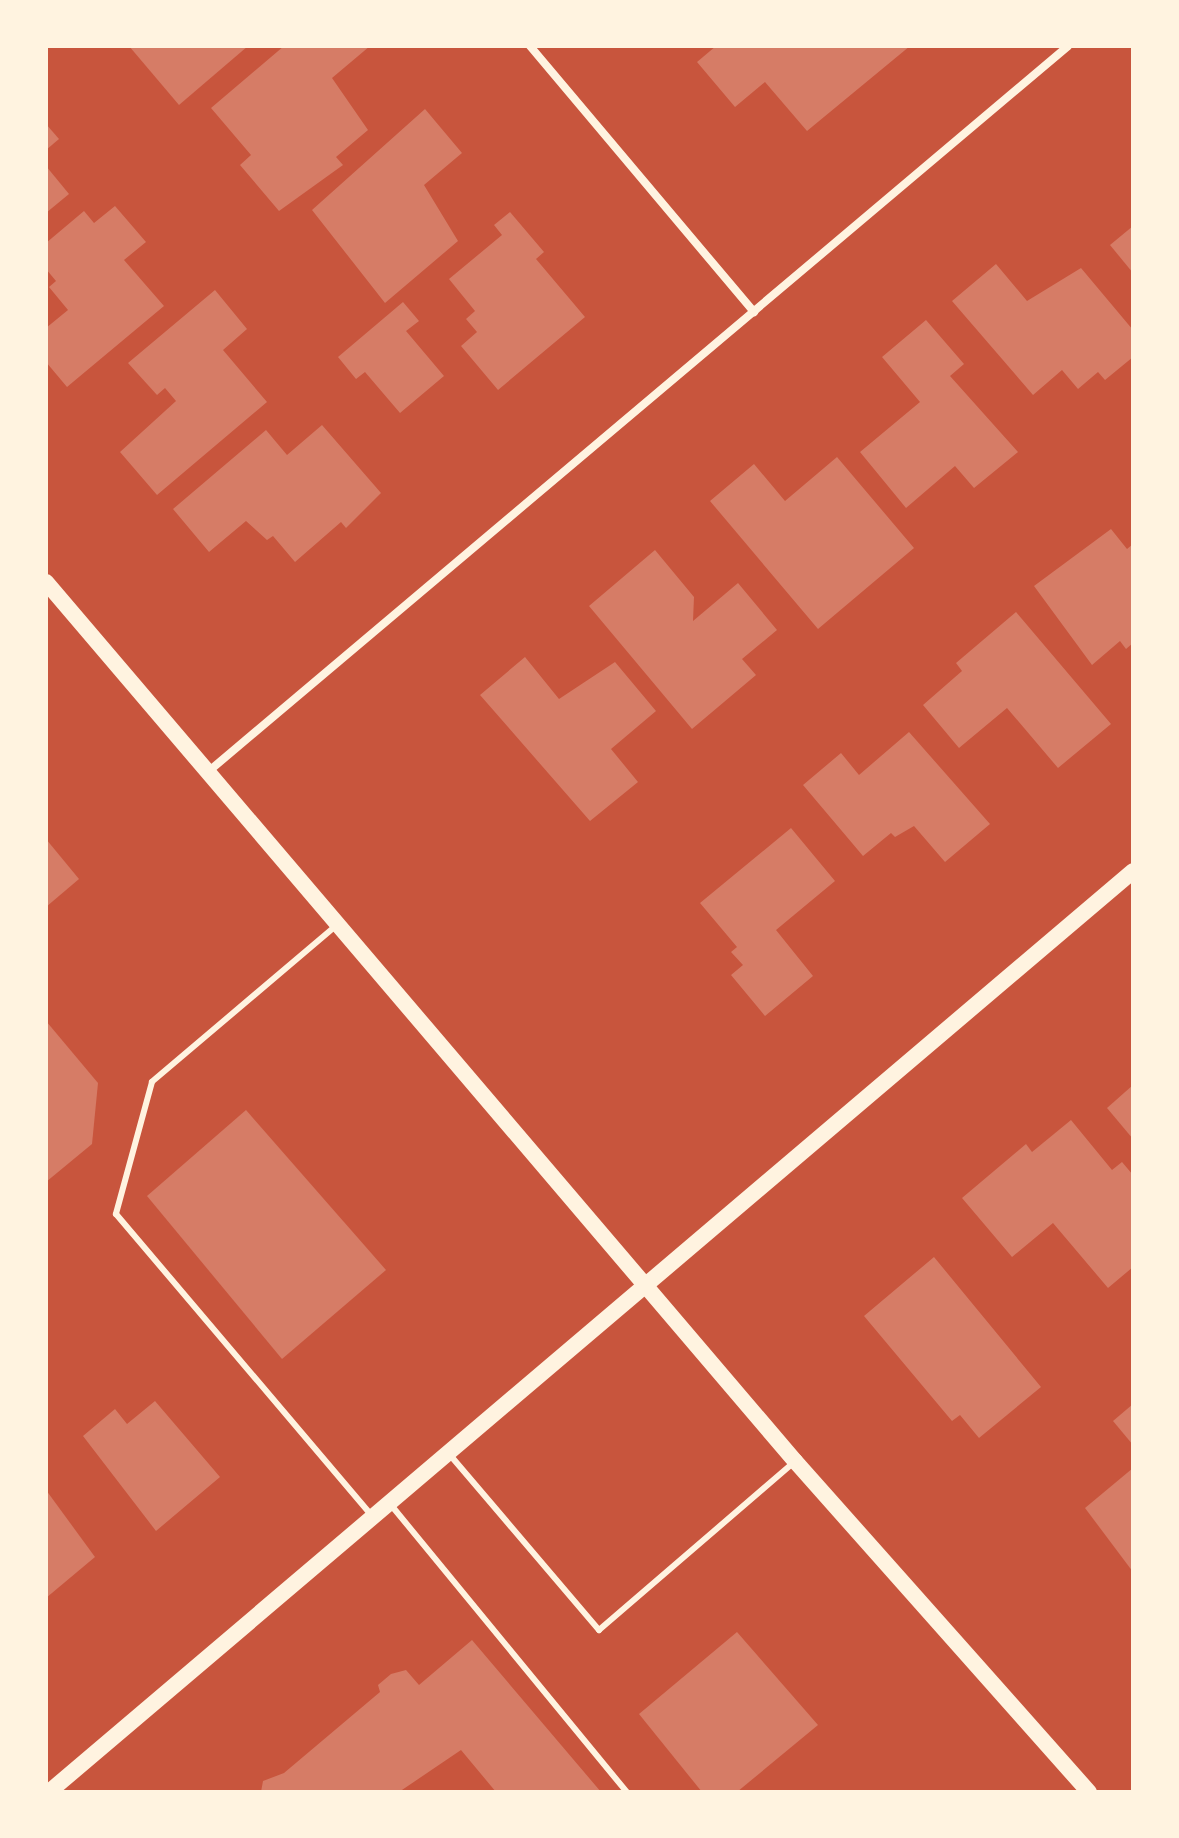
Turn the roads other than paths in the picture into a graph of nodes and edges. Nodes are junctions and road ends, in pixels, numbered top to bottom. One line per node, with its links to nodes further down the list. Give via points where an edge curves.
1 (530, 46): 3 (street)
2 (1068, 46): 3 (street)
3 (754, 312): 5 (street)
4 (46, 582): 5 (main road)
5 (209, 771): 7 (main road)
6 (1133, 871): 8 (main road)
7 (341, 922): 8 (main road); 12 (lane, via 152,1082 116,1214)
8 (649, 1284): 9 (main road); 10 (main road)
9 (449, 1454): 10 (lane, via 599,1630); 11 (main road)
10 (795, 1461): 15 (main road)
11 (389, 1502): 12 (main road); 14 (lane)
12 (372, 1516): 13 (main road)
13 (49, 1792)
14 (627, 1792)
15 (1089, 1792)

